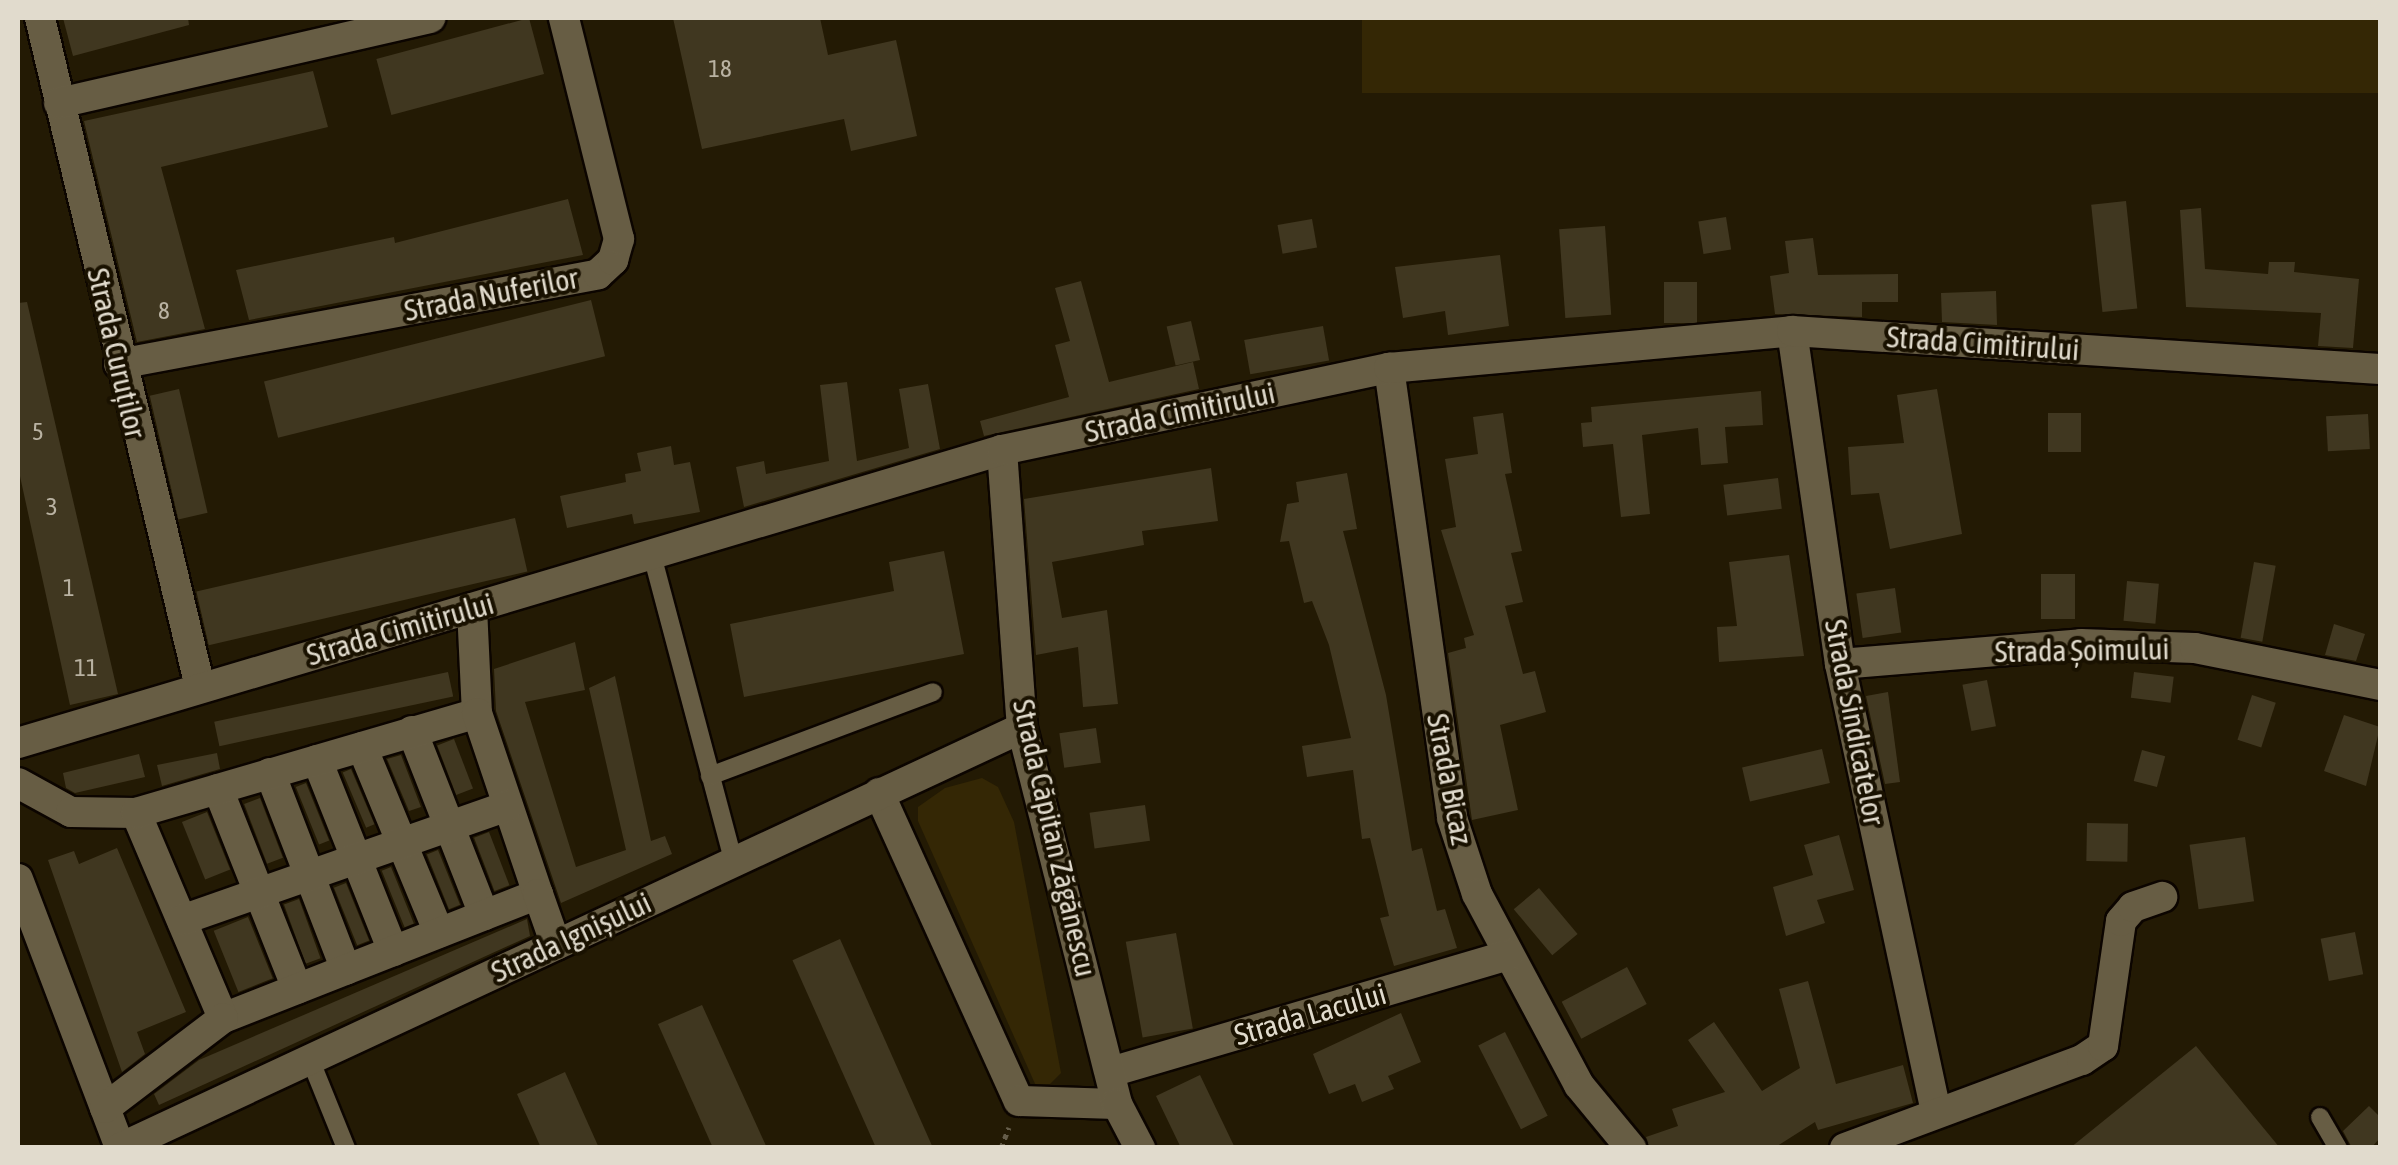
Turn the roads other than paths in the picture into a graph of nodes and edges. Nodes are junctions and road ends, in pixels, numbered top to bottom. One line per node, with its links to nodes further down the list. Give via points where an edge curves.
1 (40, 18): 4 (street, Strada Curuților)
2 (430, 18): 4 (street)
3 (564, 18): 6 (street, Strada Nuferilor, via 618,239 614,260 598,274)
4 (59, 103): 6 (street, Strada Curuților)
5 (1792, 331): 7 (street, Strada Cimitirului); 8 (street, Strada Cimitirului); 12 (street, Strada Sindicatelor)
6 (119, 364): 14 (street, Strada Curuților)
7 (1389, 368): 9 (street, Strada Cimitirului); 43 (street, Strada Bicaz, via 1452,818 1477,894)
8 (2380, 369)
9 (1002, 450): 10 (street, Strada Cimitirului); 17 (street, Strada Căpitan Zăgănescu)
10 (652, 555): 11 (street, Strada Cimitirului); 23 (lane)
11 (472, 608): 14 (street, Strada Cimitirului); 16 (street)
12 (1840, 664): 13 (street, Strada Șoimului, via 2081,644 2196,648); 51 (street, Strada Sindicatelor)
13 (2380, 685)
14 (200, 687): 19 (street, Strada Cimitirului)
15 (933, 692): 23 (lane)
16 (476, 713): 18 (street); 27 (street)
17 (1022, 728): 26 (street, Strada Ignișului); 48 (street, Strada Căpitan Zăgănescu)
18 (412, 731): 20 (street); 29 (street)
19 (18, 743)
20 (362, 747): 21 (street); 30 (street)
21 (317, 760): 22 (street); 31 (street)
22 (270, 774): 25 (street); 33 (street)
23 (710, 776): 32 (lane)
24 (18, 782): 28 (street, via 71,812)
25 (218, 789): 28 (street); 35 (street)
26 (878, 793): 32 (street, Strada Ignișului); 49 (street, via 1019,1101)
27 (508, 806): 29 (street); 36 (street)
28 (136, 813): 39 (street)
29 (450, 827): 30 (street); 38 (street)
30 (402, 843): 31 (street); 40 (street)
31 (357, 859): 33 (street); 42 (street)
32 (732, 859): 41 (street, Strada Ignișului)
33 (310, 876): 35 (street); 44 (street)
34 (18, 879): 50 (street)
35 (259, 893): 39 (street); 45 (street)
36 (538, 894): 38 (street); 41 (street)
37 (2162, 897): 51 (street, via 2133,907 2121,921 2104,1046 2082,1060)
38 (484, 915): 40 (street)
39 (182, 920): 46 (street)
40 (439, 933): 42 (street)
41 (556, 945): 47 (street, Strada Ignișului)
42 (393, 951): 44 (street)
43 (1508, 955): 48 (street, Strada Lacului); 56 (street, Strada Bicaz, via 1578,1085)
44 (346, 970): 45 (street)
45 (297, 989): 46 (street)
46 (223, 1018): 50 (street)
47 (310, 1059): 53 (street, Strada Ignișului); 54 (lane)
48 (1112, 1072): 49 (street, Strada Căpitan Zăgănescu)
49 (1116, 1104): 55 (street, Strada Căpitan Zăgănescu)
50 (105, 1108): 53 (street)
51 (1936, 1110): 57 (street)
52 (2320, 1117): 58 (lane)
53 (129, 1146)
54 (346, 1148)
55 (1140, 1148)
56 (1631, 1148)
57 (1845, 1148)
58 (2338, 1148)

